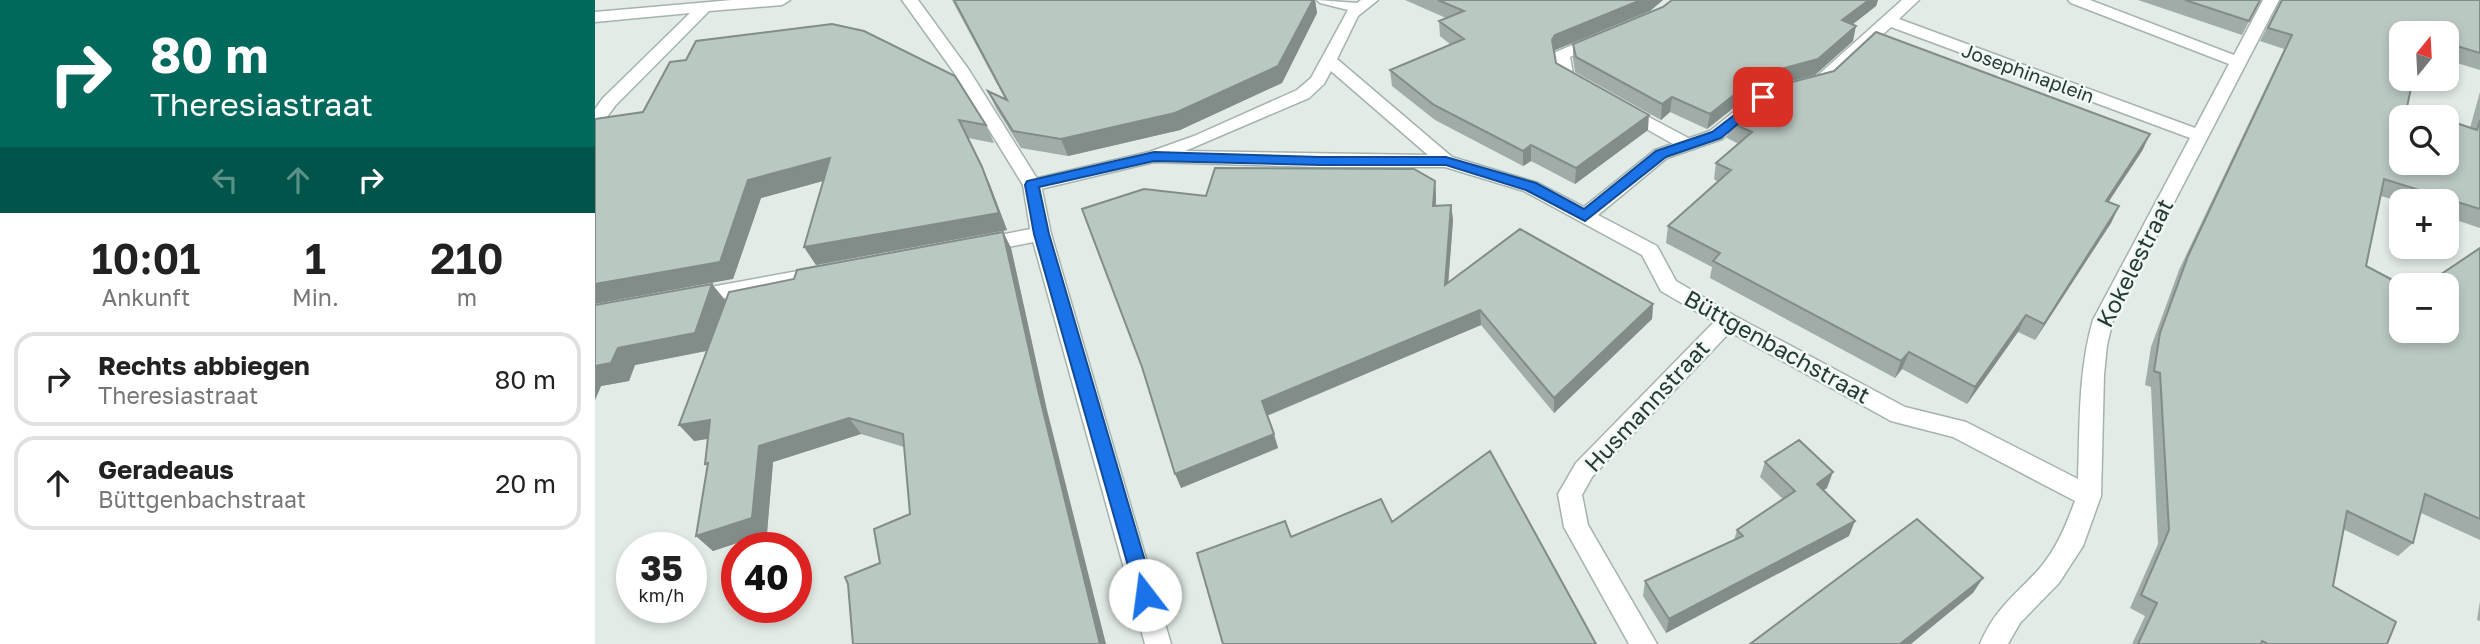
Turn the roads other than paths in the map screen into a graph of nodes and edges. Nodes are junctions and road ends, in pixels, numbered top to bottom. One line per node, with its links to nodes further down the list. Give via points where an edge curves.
1 (782, 0): 8 (street)
2 (910, 0): 21 (street)
3 (1325, 0): 7 (street)
4 (1911, 0): 10 (street)
5 (2076, 0): 13 (street)
6 (2271, 0): 13 (street, Kokelestraat)
7 (1364, 4): 12 (street, via 1346,23)
8 (704, 8): 9 (street); 16 (street)
9 (595, 17)
10 (1887, 20): 14 (street, via 1822,81); 17 (street, Josephinaplein)
11 (1612, 33): 18 (street, via 1562,55 1565,76)
12 (1329, 61): 19 (street, via 1314,86 1303,94); 20 (street, Büttgenbachstraat)
13 (2239, 62): 17 (street, Kokelestraat)
14 (1787, 90)
15 (1763, 97): 18 (street, via 1716,135)
16 (595, 121)
17 (2200, 136): 28 (street, Kokelestraat, via 2103,320 2093,375)
18 (1688, 145): 22 (street, via 1661,154)
19 (1154, 156): 20 (street, Büttgenbachstraat); 21 (street)
20 (1446, 161): 22 (street, Büttgenbachstraat, via 1531,187)
21 (1032, 185): 23 (street)
22 (1585, 216): 27 (street, Büttgenbachstraat, via 1650,251 1668,286)
23 (1041, 234): 24 (street); 29 (street)
24 (960, 249)
25 (838, 271): 26 (street)
26 (676, 300)
27 (1728, 321): 28 (street, Büttgenbachstraat, via 1899,415 1958,429); 30 (street, Husmannstraat, via 1584,470 1570,494 1576,527)
28 (2089, 496): 31 (street, Kokelestraat, via 2074,538 2011,614)
29 (1158, 644)
30 (1644, 644)
31 (1993, 644)

